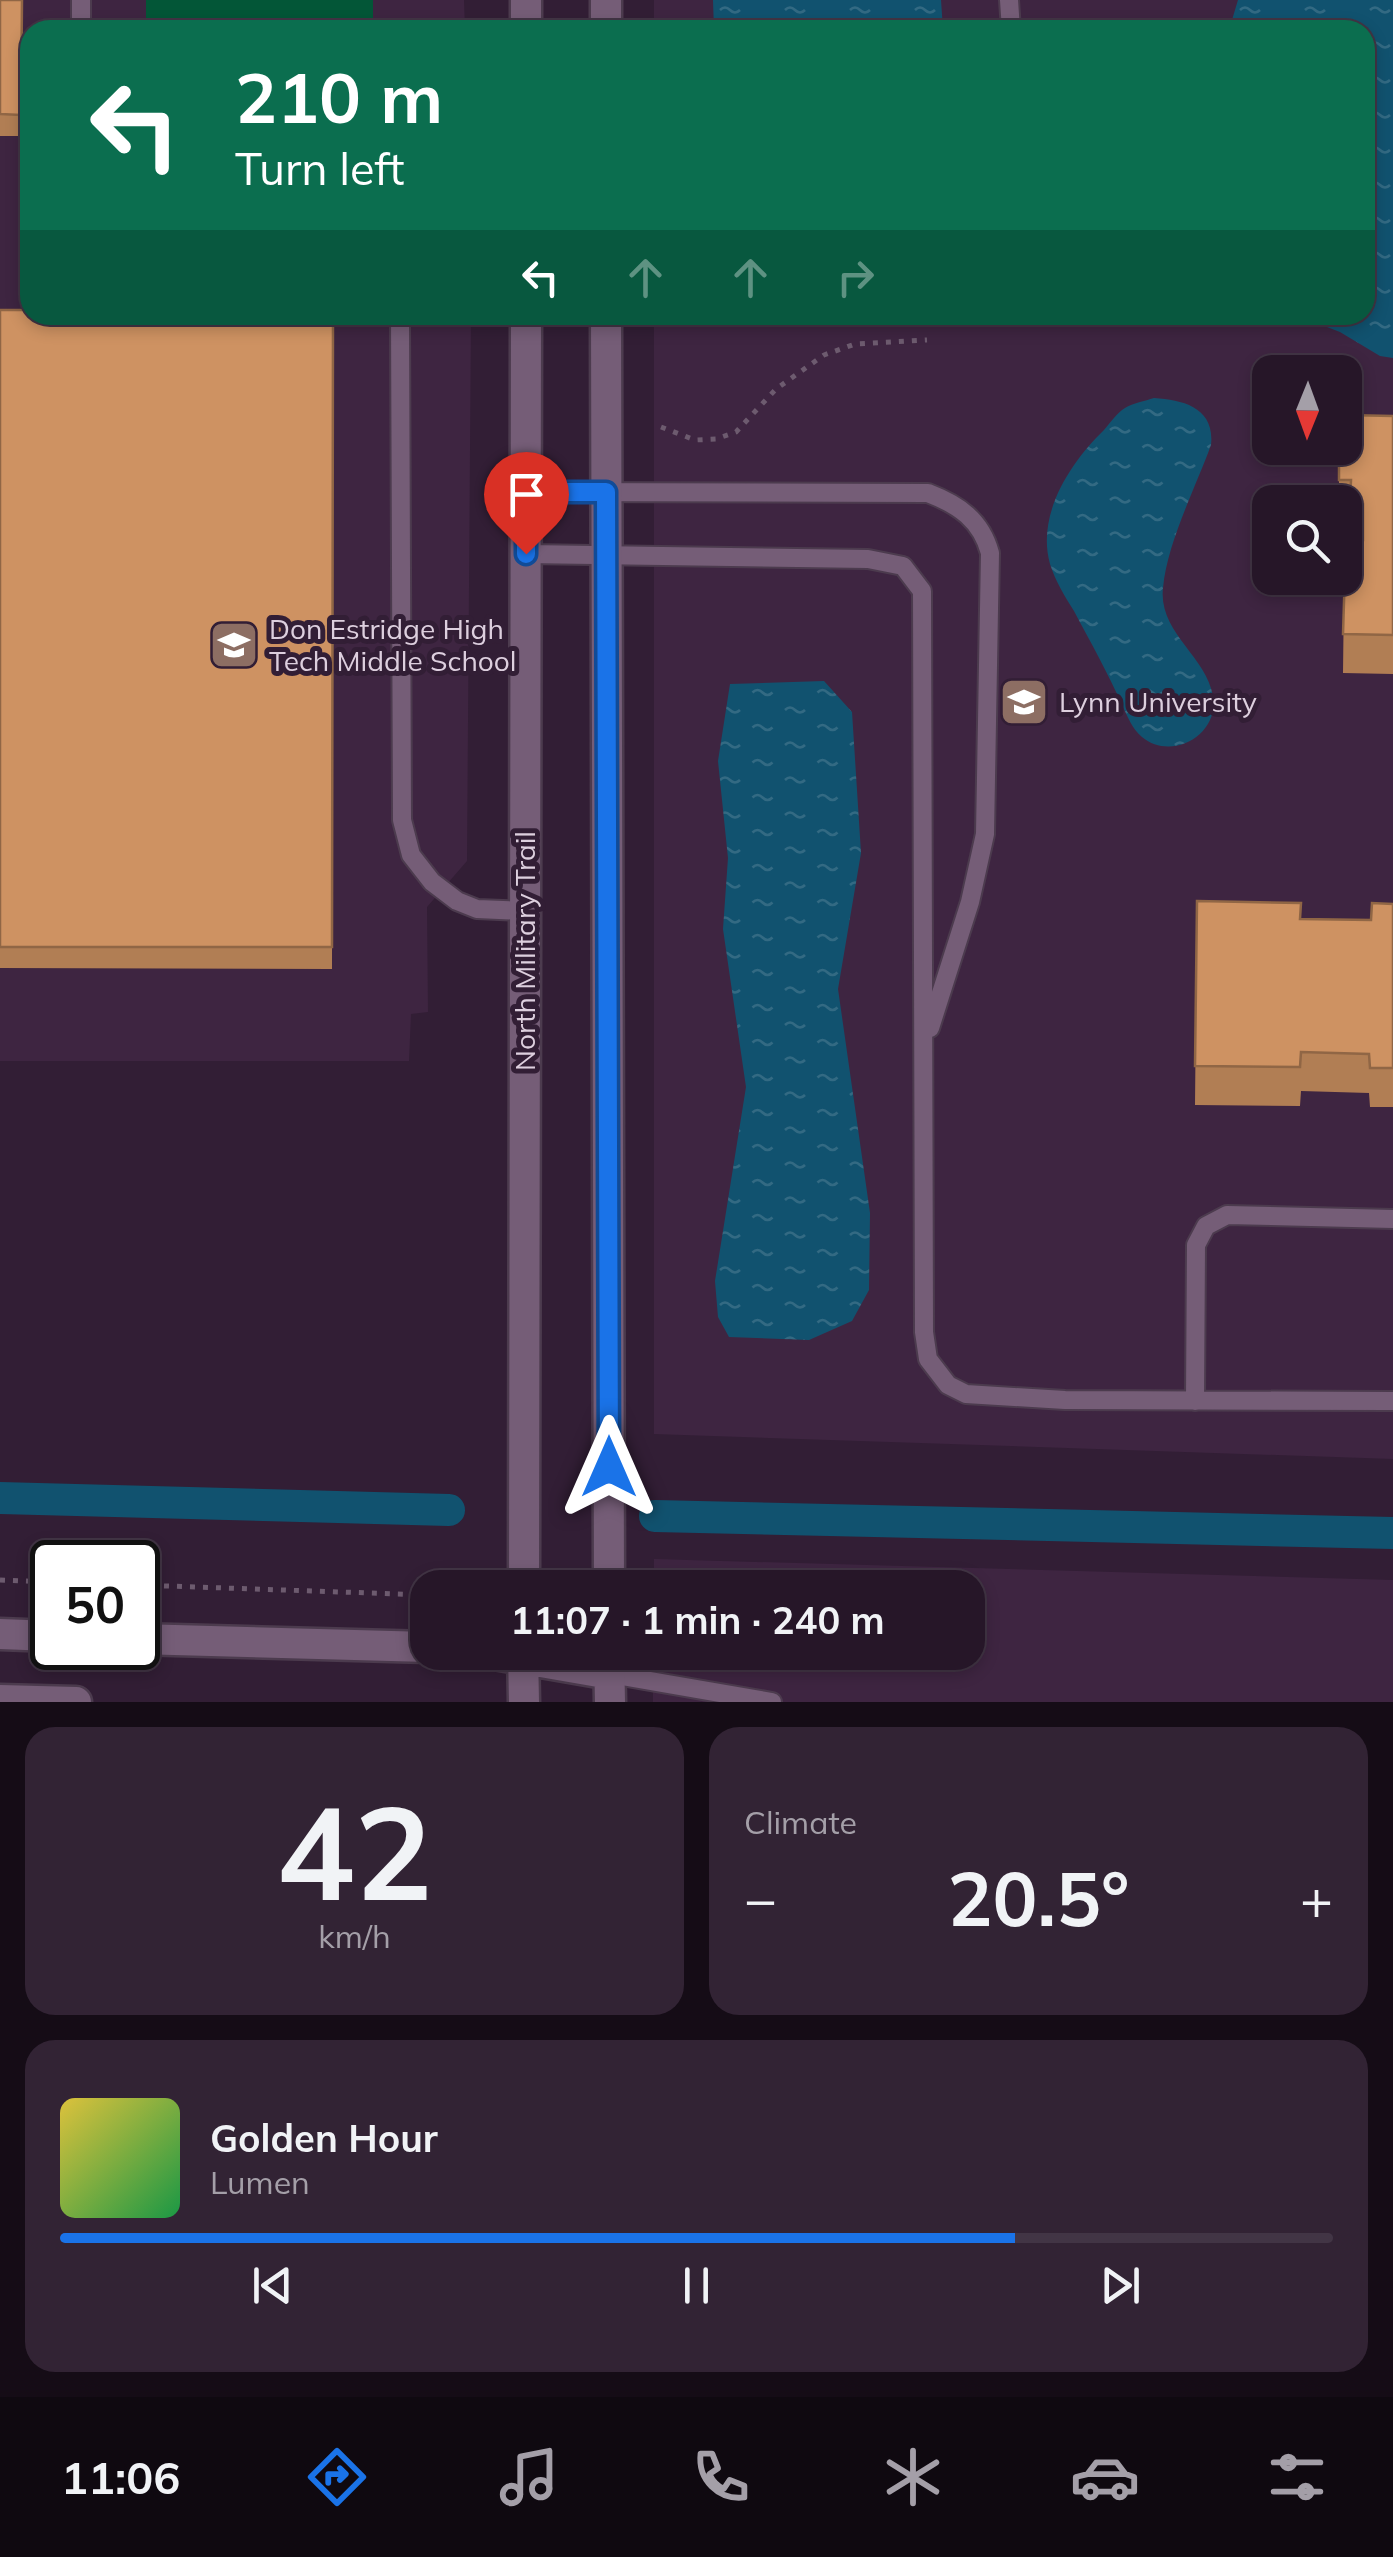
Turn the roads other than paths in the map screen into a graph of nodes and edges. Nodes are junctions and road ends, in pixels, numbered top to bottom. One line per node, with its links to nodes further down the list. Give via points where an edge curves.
1 (400, 325): 8 (lane, via 402,820 411,854 457,901)
2 (526, 325): 4 (main road, North Military Trail)
3 (606, 325): 5 (main road)
4 (526, 492): 5 (lane); 6 (main road, North Military Trail)
5 (606, 492): 7 (main road); 9 (lane, via 928,493 978,524 990,552 985,834)
6 (526, 554): 7 (lane); 8 (main road, North Military Trail)
7 (606, 555): 9 (lane, via 868,559 903,566 922,591); 14 (main road)
8 (525, 911): 13 (main road, North Military Trail)
9 (924, 1048): 11 (lane, via 924,1332 928,1359 948,1385 966,1394 1065,1400)
10 (1393, 1219): 11 (lane, via 1226,1216 1206,1226 1196,1245)
11 (1196, 1400): 12 (lane)
12 (1393, 1401)
13 (524, 1570)
14 (609, 1570)
15 (0, 1634): 16 (main road)
16 (30, 1635)
17 (160, 1640): 18 (main road)
18 (410, 1647)
19 (524, 1670): 24 (main road)
20 (584, 1670): 21 (main road)
21 (610, 1676): 25 (lane)
22 (0, 1700): 23 (main road)
23 (76, 1702)
24 (524, 1702)
25 (772, 1702)

